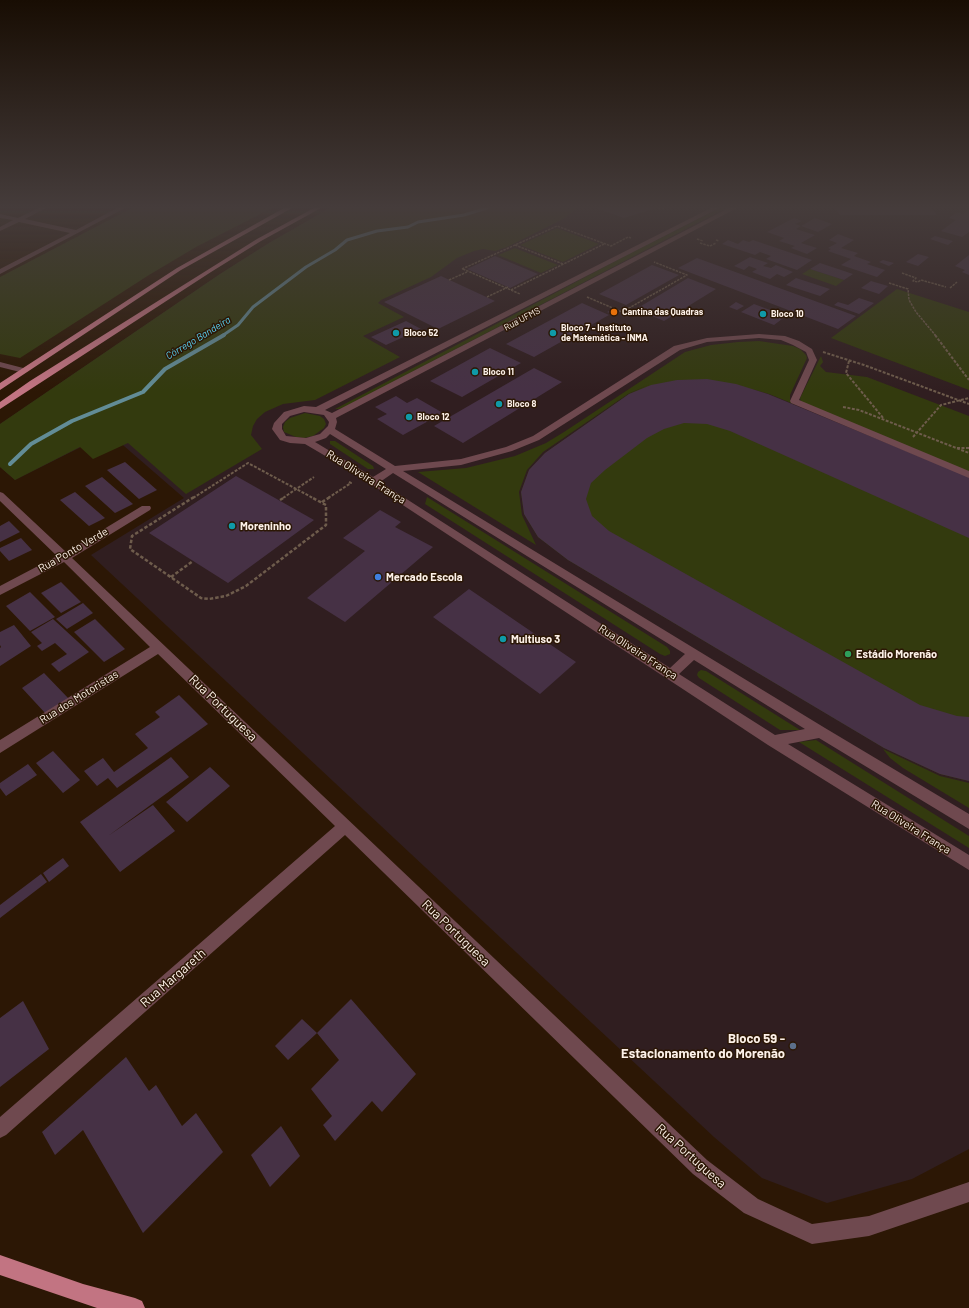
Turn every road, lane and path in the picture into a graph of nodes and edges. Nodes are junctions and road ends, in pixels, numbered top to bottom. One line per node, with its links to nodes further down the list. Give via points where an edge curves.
1 (179, 269): 22 (main road)
2 (213, 269): 24 (main road)
3 (462, 269): 8 (path)
4 (553, 269): 15 (path, via 511,290)
5 (595, 269): 30 (street, Rua UFMS)
6 (617, 269): 17 (street, Rua UFMS)
7 (671, 269): 17 (path, via 687,275 622,312)
8 (467, 271): 10 (path); 15 (path)
9 (902, 273): 14 (path, via 916,278 913,280 918,282 921,280)
10 (449, 280)
11 (957, 282): 16 (path)
12 (889, 283): 23 (path, via 908,289 909,300 916,312)
13 (508, 287): 15 (path)
14 (946, 287)
15 (505, 288): 18 (path)
16 (950, 288)
17 (574, 292): 32 (street, Rua UFMS)
18 (487, 297)
19 (796, 342): 20 (path); 42 (street, via 759,336 733,337 707,340 677,348 536,438 509,449 461,462); 43 (street, via 809,351 813,360 794,401)
20 (849, 361): 27 (path); 33 (path, via 846,373)
21 (0, 364): 22 (street)
22 (24, 371): 24 (main road, via 37,376); 25 (main road)
23 (969, 380)
24 (33, 383): 29 (main road)
25 (0, 387)
26 (969, 398): 27 (path)
27 (961, 400): 28 (path); 35 (path, via 941,405)
28 (969, 404)
29 (0, 406)
30 (317, 410): 32 (street); 37 (street, via 295,411 278,424 277,429 283,438)
31 (859, 410): 33 (path)
32 (331, 417): 34 (street, via 333,422)
33 (885, 420): 35 (path)
34 (330, 430): 37 (street, via 323,436); 42 (street, Rua Oliveira França)
35 (917, 433): 36 (path); 38 (path)
36 (912, 438)
37 (307, 441): 41 (street, Rua Oliveira França)
38 (954, 448): 39 (path); 40 (path)
39 (969, 448)
40 (969, 453)
41 (354, 469): 45 (street, Rua Oliveira França); 49 (path, via 348,475 347,480 351,483)
42 (392, 469): 45 (street); 56 (street, Rua Oliveira França)
43 (969, 475)
44 (314, 477): 46 (path)
45 (374, 482): 57 (street, Rua Oliveira França)
46 (296, 489): 48 (path); 49 (path); 53 (path, via 248,463 132,536 130,549)
47 (0, 495): 51 (street, Rua Portuguesa)
48 (280, 500)
49 (322, 502): 53 (path, via 326,505 326,525 246,586 226,596 202,598)
50 (146, 508): 51 (street, Rua Ponto Verde)
51 (64, 557): 54 (street, Rua Ponto Verde); 55 (street, Rua Portuguesa)
52 (193, 561): 53 (path)
53 (171, 577)
54 (0, 591)
55 (158, 647): 60 (street, Rua dos Motoristas); 62 (street, Rua Portuguesa)
56 (693, 654): 57 (street); 58 (street, Rua Oliveira França)
57 (671, 674): 59 (street, Rua Oliveira França)
58 (820, 732): 59 (street); 61 (street, Rua Oliveira França)
59 (773, 740): 63 (street, Rua Oliveira França)
60 (0, 748)
61 (969, 822)
62 (345, 826): 64 (street, Rua Margareth); 65 (street, Rua Portuguesa, via 700,1167 750,1206 812,1234 869,1226)
63 (969, 863)
64 (0, 1129)
65 (969, 1192)
66 (0, 1264): 67 (main road, via 83,1294)
67 (135, 1308)

